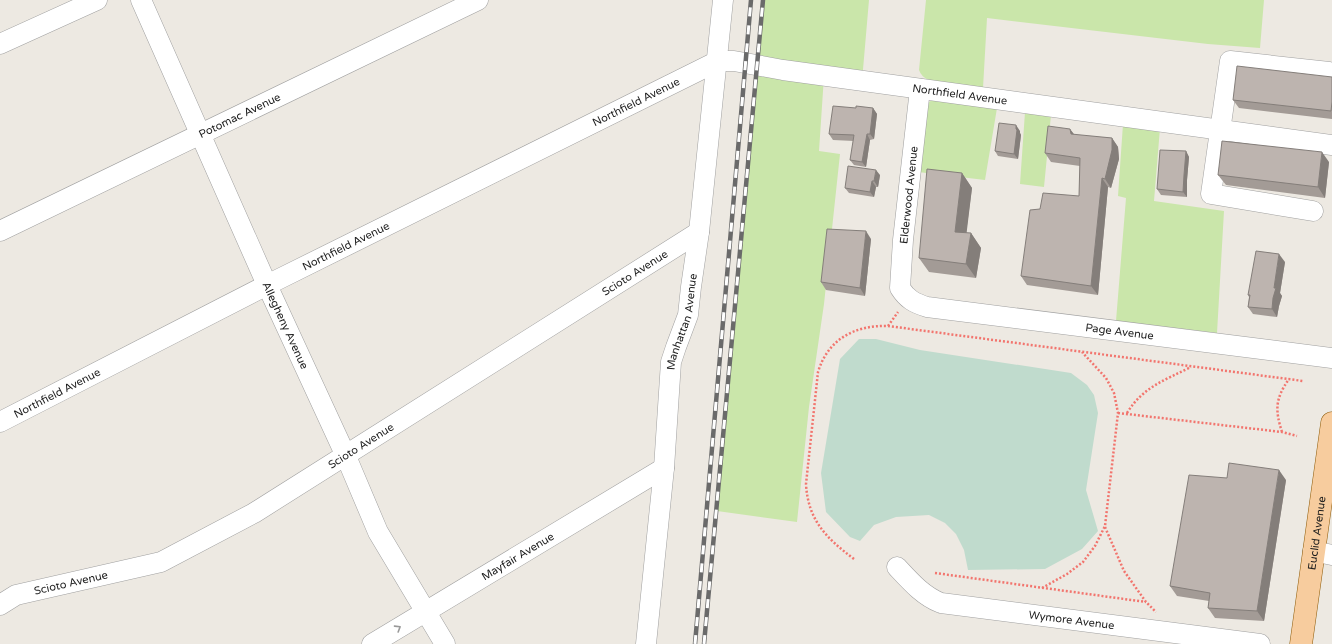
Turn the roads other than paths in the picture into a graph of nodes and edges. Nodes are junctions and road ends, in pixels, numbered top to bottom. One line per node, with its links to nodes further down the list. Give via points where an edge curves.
1 (97, 0): 5 (street)
2 (140, 0): 10 (street, Allegheny Avenue)
3 (478, 0): 10 (street, Potomac Avenue)
4 (723, 0): 6 (street, Manhattan Avenue)
5 (0, 44)
6 (718, 61): 8 (street, Northfield Avenue, via 734,61); 14 (street, Manhattan Avenue); 15 (street, Northfield Avenue)
7 (1329, 72): 9 (street, via 1230,61)
8 (920, 89): 9 (street, Northfield Avenue); 16 (street, Elderwood Avenue, via 903,240 900,288)
9 (1220, 129): 11 (street, Northfield Avenue); 12 (street, via 1211,194)
10 (200, 134): 13 (street, Potomac Avenue); 15 (street, Allegheny Avenue)
11 (1332, 145)
12 (1313, 211)
13 (0, 231)
14 (699, 232): 20 (street, Scioto Avenue); 21 (street, Manhattan Avenue, via 688,315 671,362)
15 (266, 285): 18 (street, Northfield Avenue); 20 (street, Allegheny Avenue)
16 (904, 304): 17 (street, Page Avenue)
17 (1332, 358)
18 (0, 422)
19 (1332, 428): 22 (main road, Euclid Avenue)
20 (345, 454): 24 (street, Scioto Avenue, via 254,512 161,562 16,595); 25 (street, Allegheny Avenue, via 378,532)
21 (664, 468): 25 (street, Mayfair Avenue); 29 (street, Manhattan Avenue)
22 (1323, 553): 31 (main road, Euclid Avenue)
23 (897, 567): 26 (street, Wymore Avenue, via 926,595 941,603)
24 (0, 605)
25 (425, 611): 27 (street, Mayfair Avenue, one-way to 25); 28 (street, Allegheny Avenue)
26 (1185, 639): 30 (street, Wymore Avenue)
27 (372, 644)
28 (445, 644)
29 (646, 644)
30 (1260, 644)
31 (1301, 644)

